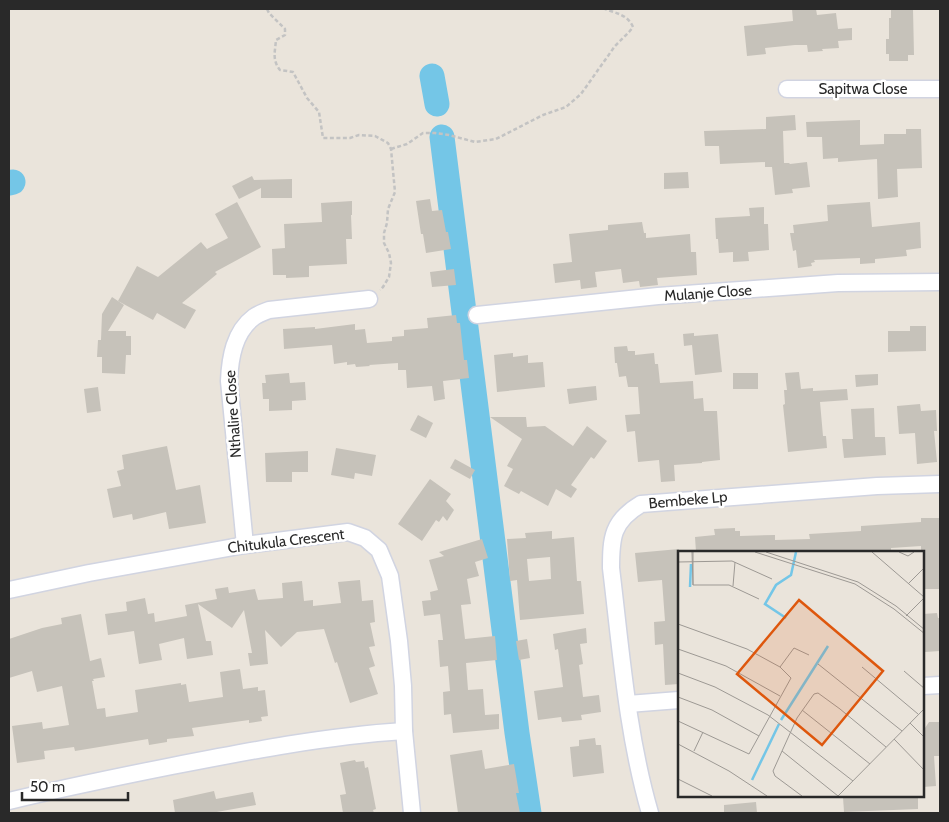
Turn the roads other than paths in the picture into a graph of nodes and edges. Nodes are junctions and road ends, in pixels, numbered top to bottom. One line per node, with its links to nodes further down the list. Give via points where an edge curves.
1 (787, 89): 2 (street, Sapitwa Close)
2 (940, 89)
3 (940, 282): 5 (street, Mulanje Close, via 838,283 658,296)
4 (369, 299): 7 (street, Nthalire Close, via 268,310 254,317 236,341 229,381)
5 (477, 315)
6 (940, 484): 12 (street, Bembeke Lp, via 658,502 641,504 629,510 614,532 611,548)
7 (245, 545): 8 (street, Chitukula Crescent); 13 (street, Chitukula Crescent, via 348,532 365,538 378,550 390,576 403,686)
8 (9, 590)
9 (940, 685): 10 (street)
10 (924, 686)
11 (678, 700): 12 (street)
12 (628, 704): 16 (street, Bembeke Lp, via 641,784)
13 (404, 731): 14 (street, via 243,752); 15 (street, Chitukula Crescent)
14 (9, 801)
15 (412, 813)
16 (650, 813)

